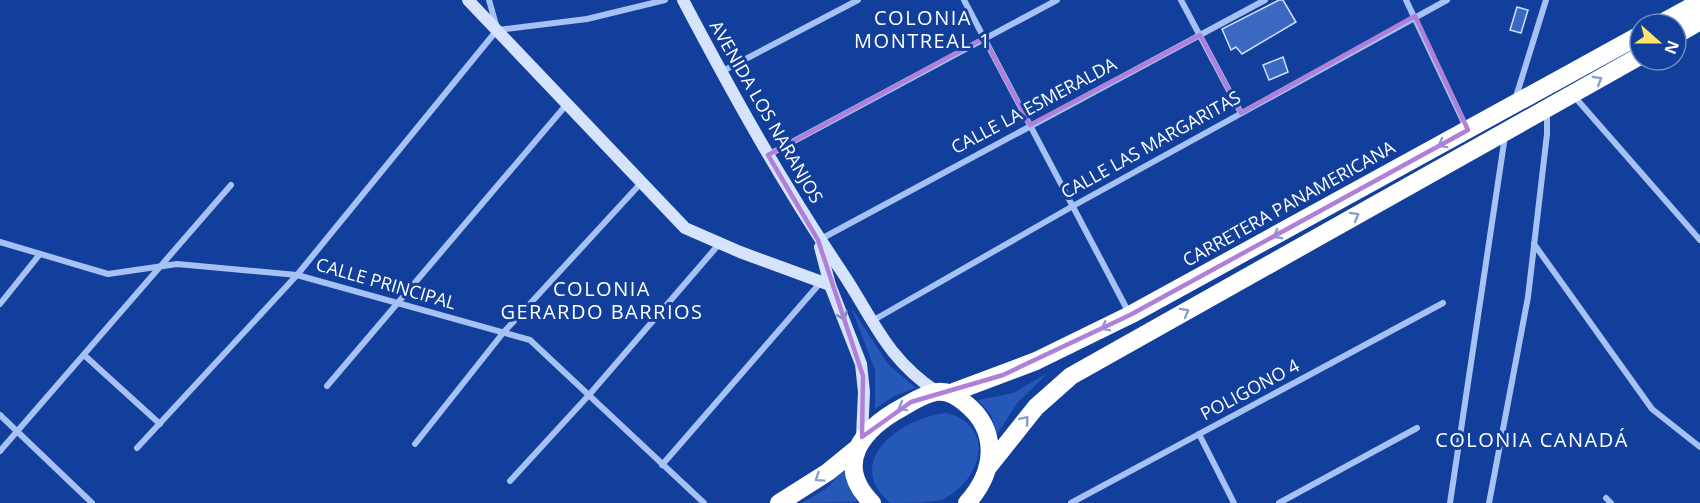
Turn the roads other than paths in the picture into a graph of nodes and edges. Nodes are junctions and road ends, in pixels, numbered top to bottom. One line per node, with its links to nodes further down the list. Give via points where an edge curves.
1 (468, 0): 16 (main road)
2 (489, 0): 16 (street)
3 (665, 0): 16 (street, via 587,18)
4 (683, 0): 21 (main road, AVENIDA LOS NARANJOS)
5 (858, 0): 21 (street)
6 (964, 0): 18 (street)
7 (1057, 0): 18 (street)
8 (1181, 0): 17 (street)
9 (1265, 0): 17 (street, CALLE LA ESMERALDA)
10 (1406, 0): 15 (street)
11 (1447, 0): 15 (street, CALLE LAS MARGARITAS)
12 (1546, 0): 24 (street)
13 (1700, 2): 14 (highway)
14 (1682, 12)
15 (1415, 16): 26 (street, CALLE LAS MARGARITAS); 28 (street)
16 (497, 30): 23 (main road); 41 (street)
17 (1200, 35): 26 (street); 27 (street, CALLE LA ESMERALDA)
18 (984, 38): 27 (street); 30 (street)
19 (1628, 42): 24 (highway, CARRETERA PANAMERICANA)
20 (1628, 63): 22 (highway, one-way to 20)
21 (721, 72): 30 (main road, AVENIDA LOS NARANJOS)
22 (1572, 94): 25 (highway); 35 (street)
23 (567, 104): 31 (main road); 43 (street)
24 (1514, 104): 28 (highway, CARRETERA PANAMERICANA)
25 (1548, 108): 29 (highway); 38 (street)
26 (1241, 112): 33 (street, CALLE LAS MARGARITAS)
27 (1030, 125): 33 (street); 34 (street, CALLE LA ESMERALDA)
28 (1468, 130): 46 (highway, CARRETERA PANAMERICANA, one-way to 46)
29 (1506, 130): 64 (highway, one-way to 29, via 1035,407 1071,376); 74 (street)
30 (768, 155): 34 (main road, AVENIDA LOS NARANJOS)
31 (642, 182): 37 (main road, via 685,228); 48 (street)
32 (231, 185): 40 (street)
33 (1073, 206): 46 (street); 47 (street, CALLE LAS MARGARITAS)
34 (818, 240): 42 (main road, AVENIDA LOS NARANJOS); 47 (main road, AVENIDA LOS NARANJOS)
35 (1700, 240)
36 (0, 242): 39 (street, CALLE PRINCIPAL)
37 (720, 243): 42 (main road); 52 (street)
38 (1534, 244): 60 (street, via 1652,409); 75 (street, via 1528,297)
39 (40, 254): 40 (street, CALLE PRINCIPAL, via 108,274); 45 (street)
40 (160, 267): 41 (street, CALLE PRINCIPAL, via 177,264); 49 (street)
41 (297, 275): 43 (street, CALLE PRINCIPAL); 54 (street)
42 (826, 284): 59 (main road, AVENIDA LOS NARANJOS, one-way to 59, via 861,364 864,392); 63 (street)
43 (397, 303): 48 (street, CALLE PRINCIPAL); 50 (street)
44 (1443, 303): 57 (street, POLIGONO 4)
45 (0, 304)
46 (1130, 315): 51 (highway, CARRETERA PANAMERICANA, one-way to 51, via 1036,361)
47 (872, 321): 51 (main road, AVENIDA LOS NARANJOS, via 903,366)
48 (503, 333): 52 (street, CALLE PRINCIPAL, via 530,340); 58 (street)
49 (84, 355): 54 (street); 56 (street)
50 (327, 386)
51 (944, 392): 59 (highway, CARRETERA PANAMERICANA, one-way to 59, via 890,414); 64 (highway, via 966,404 984,425 990,439)
52 (589, 396): 63 (street, CALLE PRINCIPAL); 65 (street)
53 (0, 415): 56 (street)
54 (160, 424): 61 (street)
55 (1416, 428): 73 (street)
56 (18, 431): 62 (street); 66 (street)
57 (1199, 434): 71 (street, POLIGONO 4); 72 (street)
58 (415, 444)
59 (859, 444): 68 (highway, one-way to 68, via 828,472); 69 (highway, via 855,478)
60 (1700, 447)
61 (137, 448)
62 (0, 451)
63 (662, 465): 67 (street, CALLE PRINCIPAL)
64 (989, 466): 70 (highway, via 978,491)
65 (510, 481)
66 (92, 503)
67 (704, 503)
68 (779, 503)
69 (872, 503)
70 (967, 503)
71 (1071, 503)
72 (1234, 503)
73 (1279, 503)
74 (1450, 503)
75 (1488, 503)

